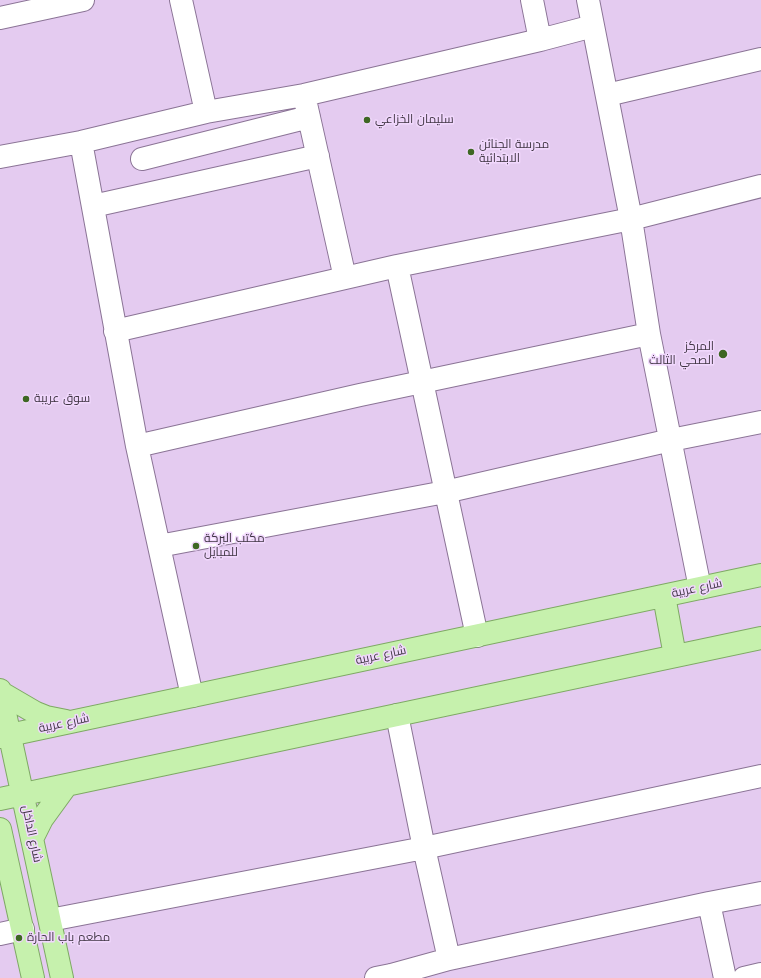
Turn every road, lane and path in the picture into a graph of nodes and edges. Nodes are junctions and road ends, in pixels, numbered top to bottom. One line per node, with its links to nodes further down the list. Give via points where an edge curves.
1 (83, 0): 5 (street)
2 (181, 0): 11 (street)
3 (532, 0): 7 (street)
4 (588, 0): 6 (street)
5 (0, 18)
6 (593, 26): 7 (street); 10 (street)
7 (540, 40): 9 (street)
8 (761, 59): 10 (street)
9 (304, 95): 11 (street); 12 (street)
10 (607, 95): 19 (street)
11 (206, 112): 13 (street)
12 (309, 117): 14 (street); 16 (street)
13 (81, 142): 15 (street); 18 (street)
14 (318, 156): 18 (street); 21 (street)
15 (0, 157)
16 (142, 159)
17 (761, 186): 19 (street)
18 (93, 206): 22 (street)
19 (631, 219): 20 (street); 23 (street)
20 (398, 266): 21 (street); 24 (street)
21 (344, 278): 22 (street)
22 (115, 331): 27 (street)
23 (649, 334): 24 (street); 26 (street)
24 (421, 382): 27 (street); 28 (street)
25 (761, 422): 26 (street)
26 (671, 440): 28 (street); 31 (street)
27 (137, 446): 29 (street)
28 (445, 492): 29 (street); 33 (street)
29 (159, 546): 37 (street)
30 (761, 575): 31 (main road, شارع عربية)
31 (700, 588): 32 (main road, شارع عربية)
32 (664, 596): 33 (main road, شارع عربية); 35 (main road)
33 (477, 636): 37 (main road, شارع عربية)
34 (761, 638): 35 (main road)
35 (675, 656): 38 (main road)
36 (0, 691): 39 (main road, via 36,713); 40 (main road, شارع الداخل)
37 (192, 696): 39 (main road, شارع عربية)
38 (397, 715): 42 (main road); 47 (street)
39 (71, 722): 40 (main road, شارع عربية)
40 (5, 736): 43 (main road, شارع الداخل)
41 (761, 776): 47 (street)
42 (66, 786): 43 (main road); 46 (main road, via 42,819)
43 (22, 794): 44 (main road); 46 (main road, شارع الداخل)
44 (0, 799)
45 (1, 839): 51 (main road)
46 (32, 839): 50 (main road, شارع الداخل)
47 (424, 848): 50 (street); 53 (street)
48 (761, 893): 49 (street)
49 (709, 903): 53 (street); 58 (street)
50 (50, 920): 57 (main road, شارع الداخل)
51 (23, 929): 52 (street); 56 (main road)
52 (0, 934)
53 (449, 959): 55 (street)
54 (761, 974): 59 (street)
55 (386, 977)
56 (33, 978)
57 (62, 978)
58 (725, 978)
59 (744, 978)

